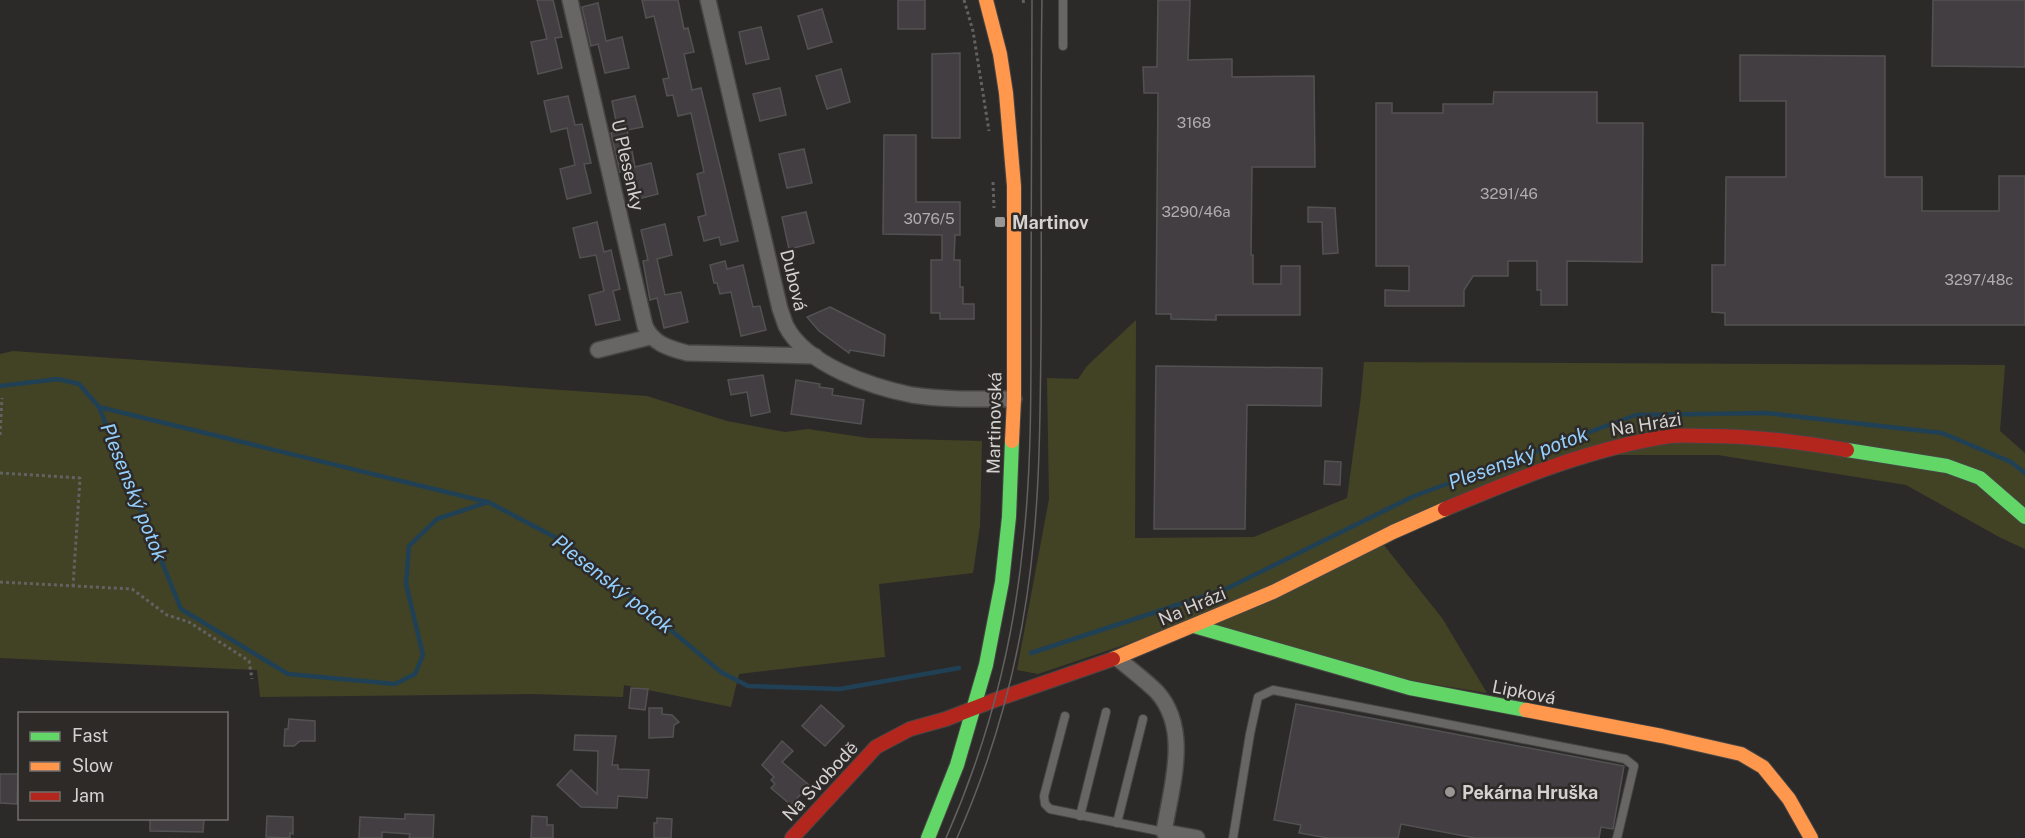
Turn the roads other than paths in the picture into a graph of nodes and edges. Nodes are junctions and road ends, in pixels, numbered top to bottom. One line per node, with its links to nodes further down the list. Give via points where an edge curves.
1 (570, 0): 6 (street, U Plesenky)
2 (708, 0): 8 (street, Dubová, via 780,309 792,335)
3 (986, 0): 9 (street, Martinovská, via 1000,54 1012,150)
4 (1063, 0): 5 (lane)
5 (1063, 46)
6 (650, 337): 7 (street); 8 (street, via 687,353)
7 (598, 350)
8 (815, 356): 9 (street, Dubová, via 850,375 915,395)
9 (1014, 399): 13 (street, Martinovská, via 1002,582)
10 (2025, 517): 11 (street, Na Hrázi, via 1980,478 1947,466 1808,443 1672,436 1588,454 1501,485)
11 (1194, 626): 12 (street, Na Hrázi); 25 (street, Lipková, via 1410,688 1741,754 1763,766 1789,799)
12 (1118, 658): 13 (street, Na Hrázi); 19 (street, via 1156,691 1172,715 1176,757)
13 (974, 708): 20 (street, Na Svobodě, via 910,729 876,747); 21 (street, Martinovská)
14 (1106, 712): 17 (lane)
15 (1065, 716): 17 (lane, via 1045,804 1050,809)
16 (1143, 719): 18 (lane)
17 (1080, 816): 18 (lane)
18 (1117, 823): 19 (lane)
19 (1163, 835): 22 (street)
20 (792, 838)
21 (928, 838)
22 (1197, 838)
23 (1233, 838): 24 (lane, via 1258,697 1273,690 1625,759 1634,766)
24 (1617, 838)
25 (1811, 838)

